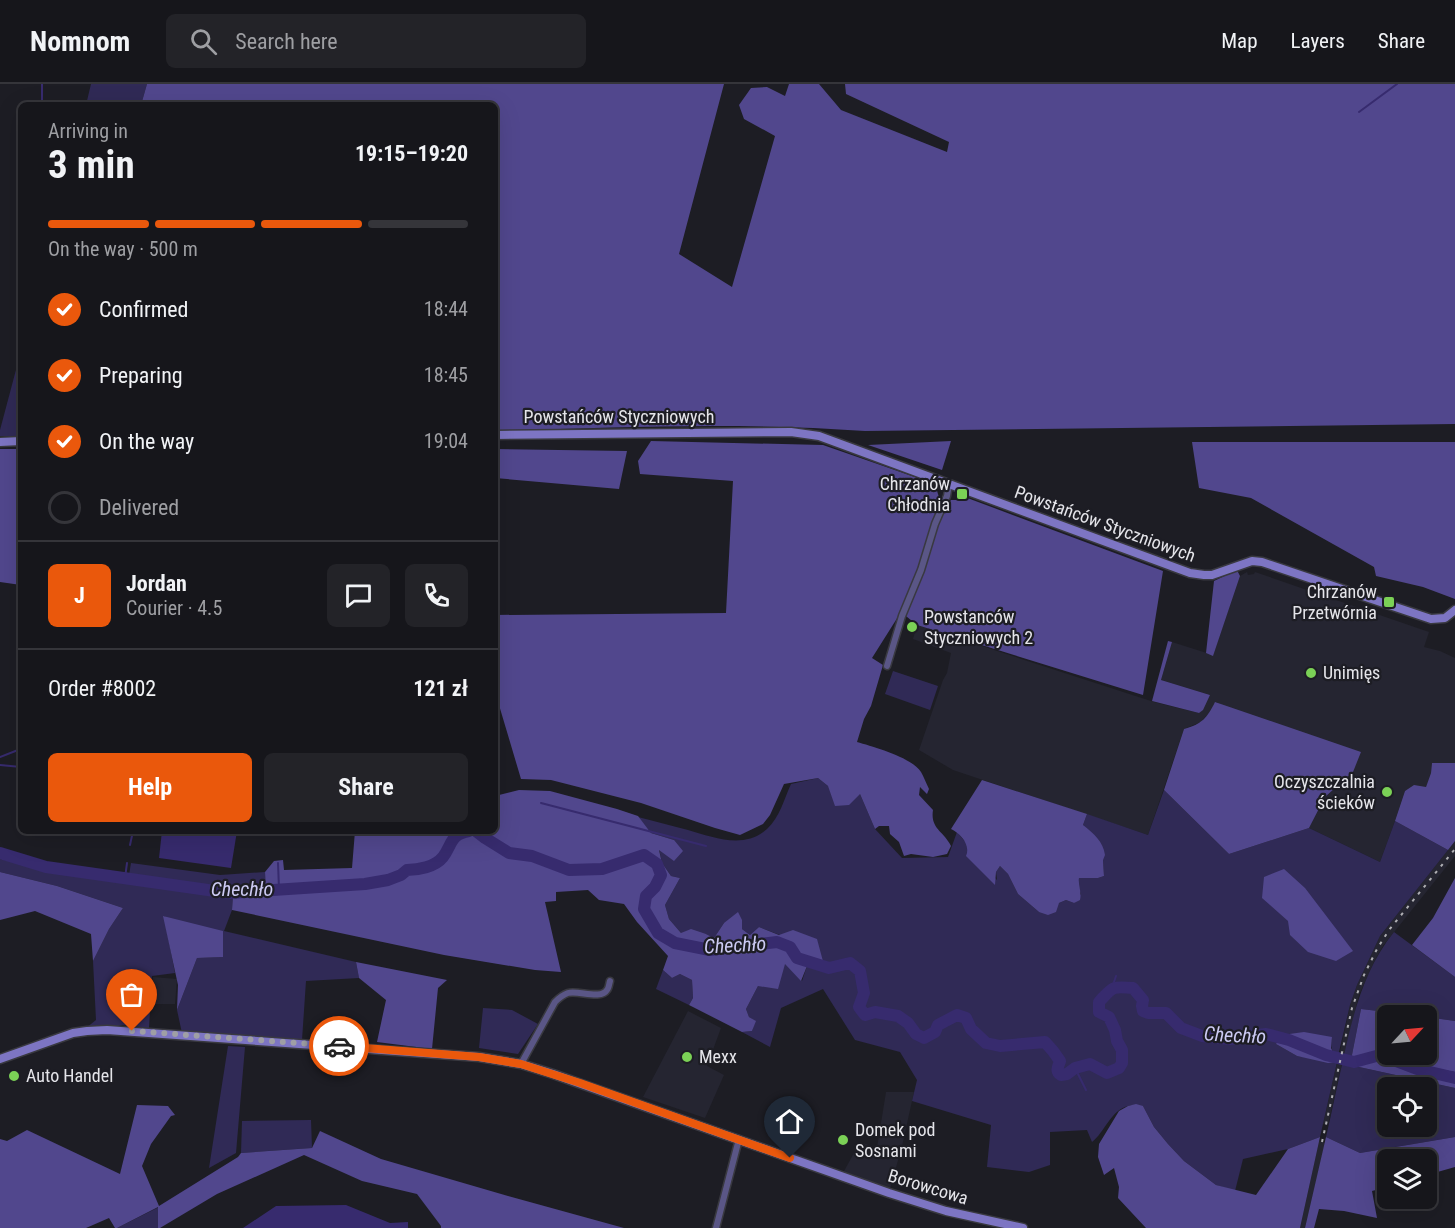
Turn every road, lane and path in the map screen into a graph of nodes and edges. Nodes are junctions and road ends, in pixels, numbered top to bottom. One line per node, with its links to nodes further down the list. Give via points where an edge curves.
1 (498, 435): 4 (street, Powstańców Styczniowych, via 806,433)
2 (18, 441): 3 (street)
3 (0, 442)
4 (949, 485): 5 (street, Powstańców Styczniowych, via 1190,573 1212,575 1252,561 1262,562 1431,619 1445,618); 6 (street)
5 (1455, 610)
6 (887, 666)
7 (610, 981): 9 (street, via 604,994 573,992 561,996)
8 (0, 1059): 9 (street, Borowcowa, via 73,1033 107,1030 437,1053)
9 (521, 1064): 10 (street, Borowcowa)
10 (739, 1139): 11 (street); 12 (street, Borowcowa, via 928,1206)
11 (716, 1228)
12 (1023, 1228)

